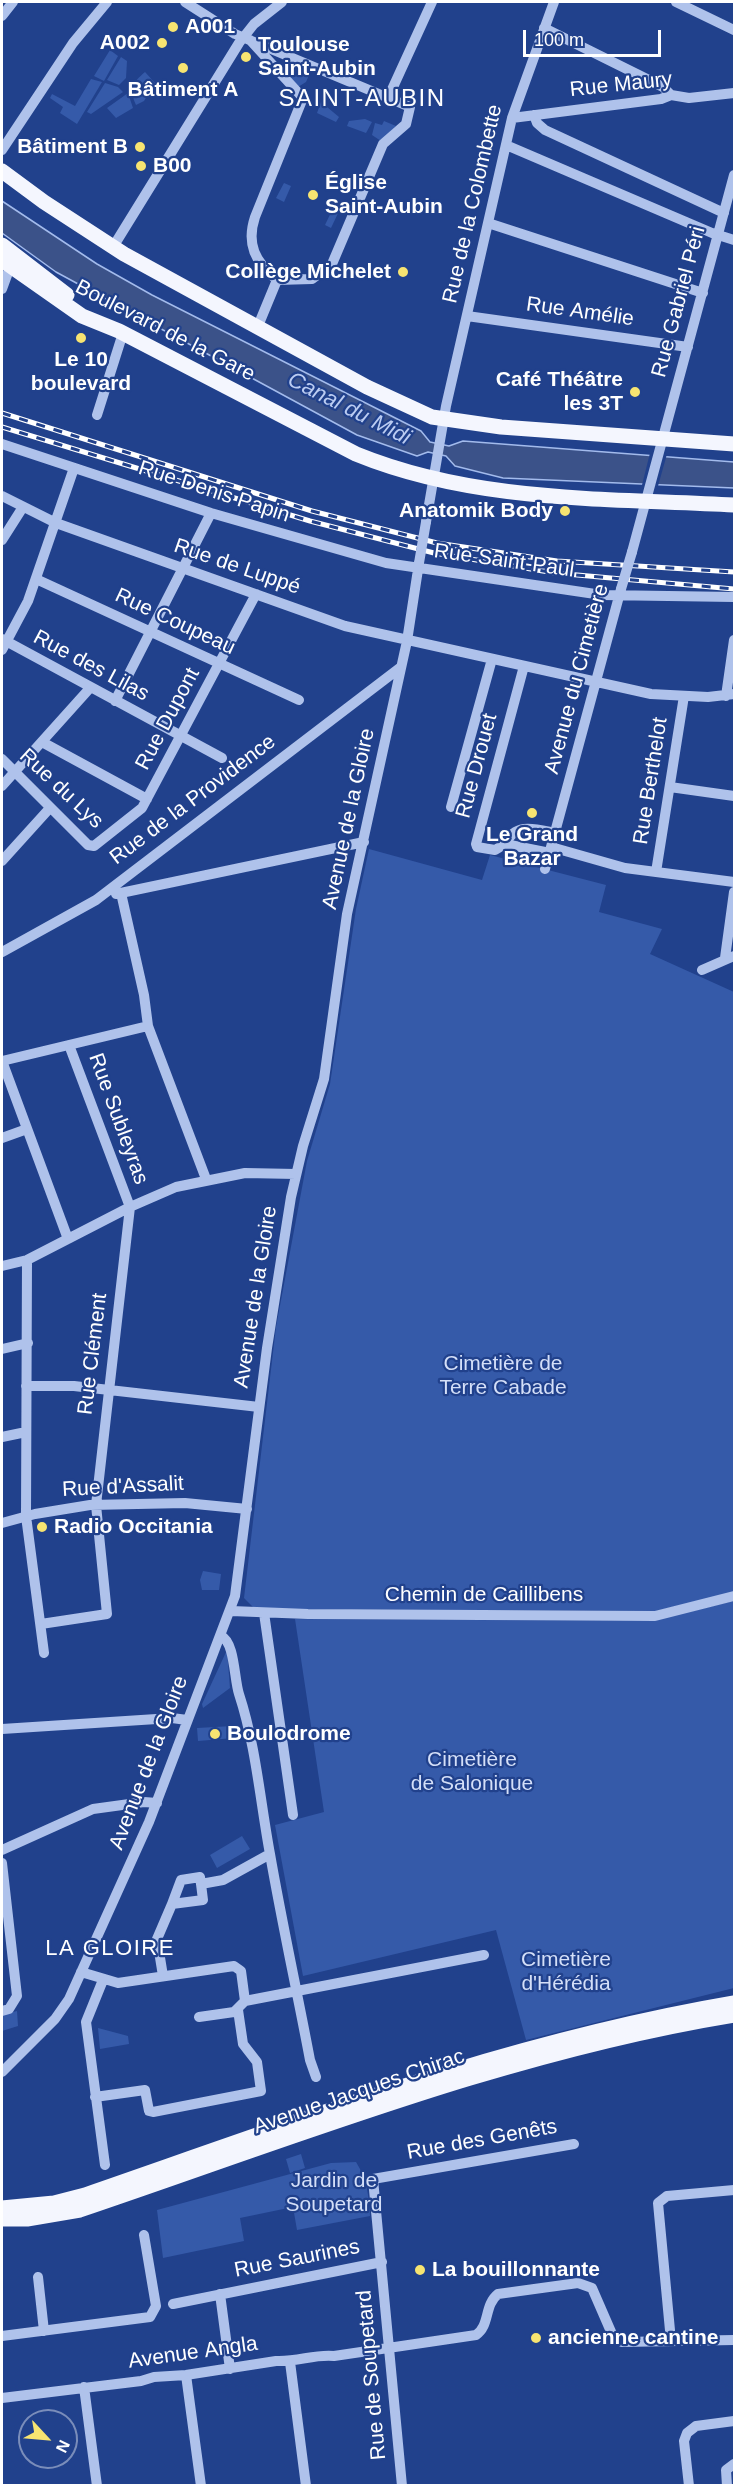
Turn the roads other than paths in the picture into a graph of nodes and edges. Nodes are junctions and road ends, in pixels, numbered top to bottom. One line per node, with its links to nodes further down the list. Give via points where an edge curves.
1 (12, 2): 8 (street)
2 (107, 2): 18 (street, via 73,43)
3 (185, 2): 11 (street)
4 (282, 2): 11 (street)
5 (432, 2): 14 (street)
6 (554, 2): 9 (street, Rue de la Colombette)
7 (676, 2): 10 (street)
8 (2, 16)
9 (544, 28): 13 (street, via 663,87); 16 (street, Rue de la Colombette)
10 (735, 30)
11 (246, 39): 14 (street); 27 (street); 29 (street, via 303,98 251,236 257,259)
12 (735, 93): 13 (street, Rue Maury, via 689,98)
13 (671, 95): 15 (street, Rue Maury)
14 (389, 96): 29 (street, via 410,107 406,124 383,144 332,264 312,279)
15 (534, 115): 16 (street, Rue Maury); 22 (street, via 545,129)
16 (512, 118): 17 (street, Rue de la Colombette)
17 (506, 145): 23 (street, Rue de la Colombette); 24 (street)
18 (2, 150)
19 (2, 171): 27 (main road)
20 (735, 175): 22 (street, Rue Gabriel Péri)
21 (2, 181): 32 (main road, via 94,246)
22 (724, 213): 24 (street, Rue Gabriel Péri)
23 (488, 223): 31 (street); 33 (street, Rue de la Colombette)
24 (718, 235): 25 (street); 31 (street, Rue Gabriel Péri)
25 (735, 240)
26 (2, 245): 35 (main road)
27 (113, 247): 32 (main road)
28 (6, 263): 30 (street); 35 (main road, Boulevard de la Gare, via 82,316)
29 (277, 280): 34 (street)
30 (2, 290)
31 (703, 293): 36 (street, Rue Gabriel Péri)
32 (207, 301): 34 (main road)
33 (466, 316): 36 (street, Rue Amélie); 38 (street, Rue de la Colombette)
34 (253, 324): 38 (main road)
35 (121, 332): 37 (street); 43 (main road, Boulevard de la Gare, via 356,454 389,468)
36 (688, 347): 39 (street, Rue Gabriel Péri)
37 (97, 415)
38 (443, 428): 39 (main road, via 501,427); 43 (street, Rue de la Colombette)
39 (661, 444): 40 (main road); 45 (street, Rue Gabriel Péri)
40 (735, 444)
41 (2, 445): 42 (street, Rue Denis Papin)
42 (74, 468): 48 (street, Rue Denis Papin); 49 (street)
43 (434, 475): 45 (main road, Boulevard de la Gare, via 501,492); 51 (street, Avenue de la Gloire, bridge)
44 (2, 496): 47 (street, Rue de Luppé)
45 (647, 496): 46 (main road, Boulevard de la Gare); 54 (street, Avenue du Cimetière, bridge)
46 (735, 506)
47 (23, 507): 49 (street, Rue de Luppé); 50 (street)
48 (211, 513): 51 (street, Rue Denis Papin, via 332,549); 52 (street)
49 (56, 523): 52 (street, Rue de Luppé); 53 (street)
50 (2, 540)
51 (419, 565): 54 (street, Rue Saint-Paul, via 571,591); 59 (street, Avenue de la Gloire)
52 (183, 568): 55 (street, Rue de Luppé); 57 (street)
53 (36, 579): 57 (street, Rue Coupeau); 60 (street)
54 (621, 592): 56 (street, Rue Saint-Paul); 65 (street, Avenue du Cimetière)
55 (256, 594): 59 (street, Rue de Luppé, via 345,626); 62 (street, Rue Dupont)
56 (735, 597)
57 (151, 632): 62 (street, Rue Coupeau); 70 (street)
58 (735, 640): 67 (street)
59 (407, 641): 61 (street, Rue de Luppé); 64 (street, Avenue de la Gloire)
60 (3, 644): 66 (street, Rue des Lilas)
61 (492, 659): 63 (street, Rue de Luppé); 80 (street)
62 (220, 664): 69 (street, Rue Coupeau); 71 (street, Rue Dupont)
63 (524, 666): 65 (street, Rue de Luppé); 84 (street, Rue Drouet, via 476,844 495,850)
64 (401, 667): 83 (street, Avenue de la Gloire); 91 (street, Rue de la Providence)
65 (598, 681): 68 (street, Rue de Luppé); 82 (street, Avenue du Cimetière)
66 (90, 688): 70 (street, Rue des Lilas); 72 (street)
67 (730, 695): 68 (street, Rue de Luppé)
68 (684, 696): 77 (street, Rue Berthelot)
69 (299, 700)
70 (115, 701): 71 (street, Rue des Lilas)
71 (180, 736): 73 (street, Rue des Lilas); 79 (street, Rue Dupont)
72 (42, 742): 75 (street); 79 (street)
73 (222, 758)
74 (2, 759): 75 (street, Rue du Lys)
75 (14, 773): 76 (street); 81 (street, Rue du Lys)
76 (2, 786)
77 (670, 787): 78 (street); 89 (street, Rue Berthelot)
78 (735, 796)
79 (147, 799): 85 (street, Rue Dupont, via 136,814)
80 (451, 807)
81 (49, 809): 85 (street, Rue du Lys, via 88,845); 87 (street)
82 (555, 832): 84 (street, Rue Drouet, via 518,829); 86 (street, Avenue du Cimetière)
83 (364, 842): 91 (street); 101 (street, Avenue de la Gloire, via 347,914 324,1079)
84 (505, 844): 86 (street, Rue Drouet)
85 (94, 846)
86 (550, 850): 88 (street, Avenue du Cimetière); 89 (street, Rue Drouet)
87 (2, 861)
88 (545, 869)
89 (656, 872): 90 (street, Rue Drouet)
90 (735, 882)
91 (118, 890): 93 (street, Rue de la Providence); 96 (street)
92 (735, 892): 94 (street)
93 (2, 952)
94 (730, 957): 95 (street)
95 (702, 970)
96 (148, 1026): 97 (street); 102 (street)
97 (69, 1044): 98 (street); 103 (street, Rue Subleyras)
98 (2, 1061): 99 (street)
99 (27, 1129): 100 (street); 104 (street)
100 (2, 1138)
101 (296, 1174): 102 (street, via 245,1173); 111 (street, Avenue de la Gloire)
102 (206, 1179): 103 (street, via 158,1193)
103 (129, 1207): 104 (street); 110 (street, Rue Clément)
104 (68, 1239): 105 (street)
105 (27, 1260): 106 (street); 107 (street)
106 (2, 1266)
107 (28, 1343): 108 (street); 109 (street)
108 (2, 1348)
109 (26, 1386): 110 (street); 112 (street)
110 (108, 1390): 111 (street); 114 (street, Rue Clément)
111 (259, 1407): 115 (street, Avenue de la Gloire)
112 (26, 1432): 113 (street); 116 (street)
113 (2, 1437)
114 (96, 1505): 115 (street, Rue d'Assalit, via 185,1503); 116 (street, Rue d'Assalit); 121 (street, Rue Clément, via 107,1614)
115 (247, 1509): 119 (street, Avenue de la Gloire)
116 (26, 1516): 117 (street, Rue d'Assalit); 121 (street)
117 (2, 1523)
118 (735, 1596): 120 (street, Chemin de Caillibens, via 655,1616)
119 (231, 1611): 120 (street, Chemin de Caillibens); 122 (street, Avenue de la Gloire)
120 (264, 1613): 127 (street)
121 (41, 1624): 123 (street)
122 (221, 1636): 124 (street, Avenue de la Gloire); 129 (street, via 231,1646 234,1674 250,1730)
123 (44, 1653)
124 (187, 1719): 125 (street); 126 (street, Avenue de la Gloire)
125 (2, 1729)
126 (157, 1803): 128 (street, via 93,1809); 135 (street, Avenue de la Gloire)
127 (293, 1815)
128 (2, 1850)
129 (270, 1854): 131 (street, via 223,1880); 138 (street)
130 (2, 1863): 133 (street)
131 (201, 1884): 132 (street, via 203,1900); 132 (street, via 200,1877 181,1880)
132 (172, 1904): 136 (street, via 157,1939)
133 (6, 1933): 141 (street, via 17,1996 9,2009)
134 (484, 1955): 138 (street)
135 (81, 1972): 137 (street); 144 (street, Avenue de la Gloire, via 60,2013)
136 (163, 1976): 137 (street, via 118,1983); 140 (street, via 238,1967)
137 (104, 1980): 146 (street, via 86,2022)
138 (297, 1992): 140 (street); 145 (street)
139 (735, 2003): 150 (main road, Avenue Jacques Chirac, via 642,2020 514,2051 381,2092 85,2195 54,2203)
140 (242, 2005): 143 (street); 146 (street, via 243,2044 257,2062 261,2091 149,2111 145,2090)
141 (2, 2011)
142 (735, 2015): 151 (main road, Avenue Jacques Chirac, via 541,2056 431,2088 80,2210)
143 (200, 2017)
144 (2, 2072)
145 (316, 2077)
146 (95, 2097): 148 (street)
147 (574, 2144): 153 (street, Rue des Genêts, via 373,2179)
148 (105, 2165)
149 (735, 2190): 160 (street, via 667,2196 658,2204)
150 (2, 2208)
151 (2, 2220)
152 (144, 2235): 157 (street, via 156,2306 150,2317)
153 (382, 2262): 155 (street, Rue Saurines); 161 (street, Rue de Soupetard)
154 (38, 2277): 157 (street)
155 (220, 2294): 156 (street, Rue Saurines); 163 (street, Rue Saurines)
156 (173, 2304)
157 (44, 2331): 158 (street)
158 (2, 2336)
159 (735, 2340): 160 (street)
160 (671, 2341): 161 (street, Avenue Angla, via 618,2340 594,2291 578,2283 498,2294 489,2304 483,2330 476,2335)
161 (389, 2347): 162 (street, Avenue Angla, via 316,2355); 172 (street, Rue de Soupetard)
162 (290, 2362): 163 (street, Avenue Angla); 171 (street)
163 (230, 2369): 164 (street, Avenue Angla)
164 (186, 2375): 165 (street, Avenue Angla); 170 (street)
165 (84, 2387): 166 (street, Avenue Angla); 169 (street)
166 (2, 2398)
167 (735, 2421): 173 (street, via 696,2426 687,2433 684,2441)
168 (735, 2464): 174 (street, via 726,2470)
169 (97, 2486)
170 (201, 2486)
171 (306, 2486)
172 (402, 2486)
173 (688, 2486)
174 (727, 2486)

